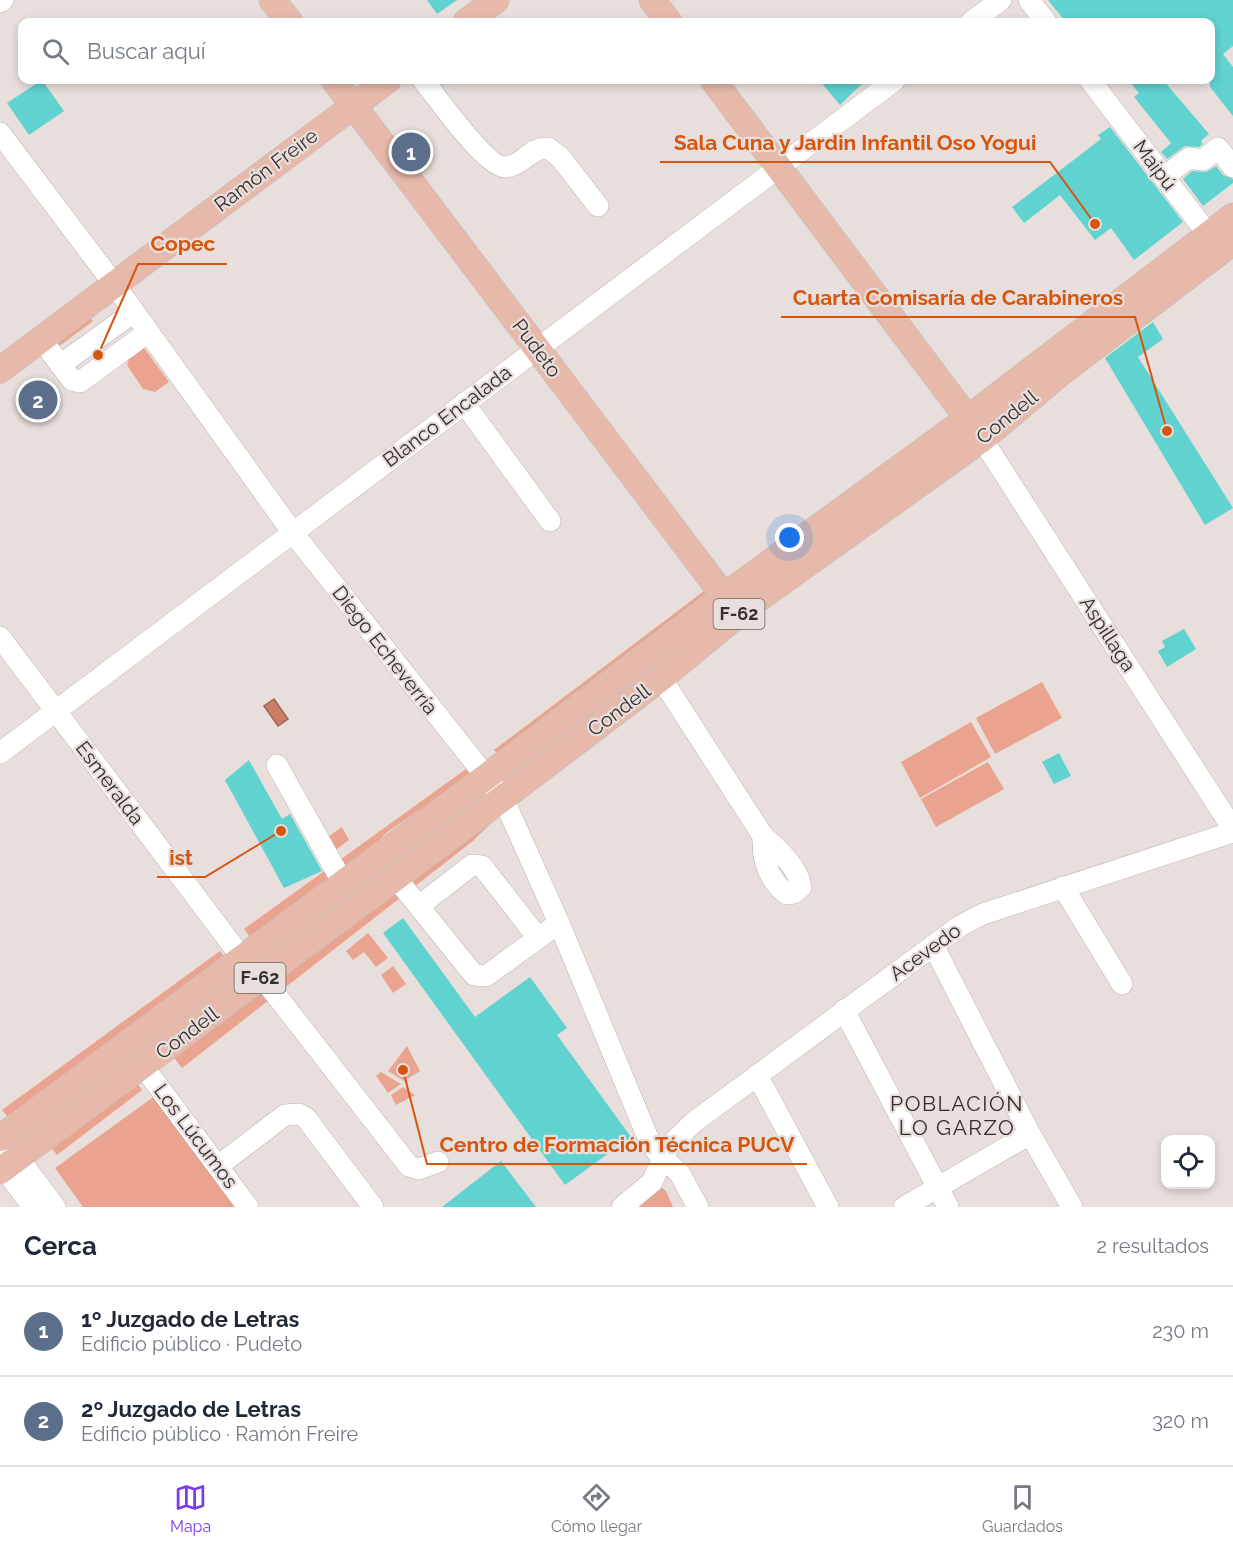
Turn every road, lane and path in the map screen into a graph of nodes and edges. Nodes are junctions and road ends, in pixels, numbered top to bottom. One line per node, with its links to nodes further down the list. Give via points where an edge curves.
1 (272, 0): 6 (main road)
2 (496, 0): 7 (main road)
3 (652, 0): 8 (main road)
4 (1000, 0): 9 (street)
5 (1029, 0): 10 (street)
6 (287, 18)
7 (471, 18)
8 (666, 18)
9 (976, 18)
10 (1043, 18)
11 (337, 84): 17 (main road, Pudeto)
12 (382, 84): 17 (main road, Ramón Freire)
13 (426, 84): 22 (street, via 479,150 496,165 512,166 538,149 548,148 560,157)
14 (715, 84): 19 (main road)
15 (890, 84): 19 (street, Blanco Encalada)
16 (1093, 84): 21 (street, Maipú)
17 (353, 105): 25 (main road, Ramón Freire); 31 (main road, Pudeto)
18 (0, 133): 25 (street, Diego Echeverría)
19 (779, 167): 31 (street, Blanco Encalada); 36 (main road)
20 (1233, 167): 21 (street, via 1218,148 1203,160 1189,158)
21 (1164, 177): 24 (street, Maipú)
22 (598, 206)
23 (1233, 216): 24 (main road, Condell / F-62)
24 (1221, 242): 36 (main road, Condell / F-62); 37 (main road, Condell / F-62)
25 (114, 284): 26 (main road, Ramón Freire); 27 (street, Diego Echeverría)
26 (87, 305): 28 (street); 30 (main road, Ramón Freire)
27 (134, 312): 28 (street); 29 (street, Diego Echeverría)
28 (107, 332): 32 (street); 33 (street)
29 (148, 332): 32 (street); 39 (street, Diego Echeverría)
30 (41, 339): 33 (street); 34 (main road, Ramón Freire)
31 (537, 348): 35 (street, Blanco Encalada); 40 (main road, Pudeto)
32 (122, 352): 33 (street, via 80,382 72,380)
33 (60, 365)
34 (0, 370)
35 (464, 403): 38 (street); 39 (street, Blanco Encalada)
36 (967, 418): 37 (main road); 40 (main road, Condell / F-62)
37 (982, 439): 41 (main road, Condell / F-62); 49 (street, Aspillaga)
38 (550, 521)
39 (293, 533): 44 (street, Blanco Encalada); 47 (street, Diego Echeverría)
40 (724, 596): 41 (main road, Pudeto); 47 (main road, Condell / F-62)
41 (747, 607): 43 (main road, Condell / F-62)
42 (0, 637): 44 (street, Esmeralda)
43 (661, 678): 48 (main road, Condell / F-62); 50 (street)
44 (56, 711): 45 (street, Blanco Encalada); 58 (street, Esmeralda)
45 (0, 753)
46 (277, 765): 52 (street)
47 (486, 777): 48 (street, Diego Echeverría); 52 (main road, Condell / F-62)
48 (502, 798): 51 (main road, Condell / F-62); 55 (street, Diego Echeverría)
49 (1233, 830): 53 (street, Acevedo)
50 (763, 836)
51 (396, 878): 54 (street); 59 (main road, Condell / F-62)
52 (343, 883): 58 (main road, Condell / F-62)
53 (1063, 887): 57 (street, Acevedo, via 984,914); 60 (street)
54 (419, 906): 56 (street, via 474,975 486,976); 56 (street, via 472,865 482,866)
55 (559, 923): 56 (street); 66 (street, Diego Echeverría, via 648,1138)
56 (538, 938)
57 (933, 945): 61 (street, Acevedo); 64 (street)
58 (242, 958): 65 (main road, Condell / F-62)
59 (262, 977): 62 (main road, Condell / F-62); 68 (street, via 409,1166 418,1169)
60 (1122, 984)
61 (844, 1010): 63 (street, Acevedo); 70 (street)
62 (143, 1066): 67 (main road, Condell / F-62); 69 (street, Los Lúcumos)
63 (757, 1075): 66 (street, Acevedo, via 682,1132); 77 (street)
64 (1030, 1134): 70 (street); 80 (street)
65 (0, 1138)
66 (664, 1157): 75 (street, Acevedo, via 652,1182); 76 (street, Diego Echeverría, via 680,1174)
67 (5, 1160): 71 (street); 72 (street)
68 (438, 1162)
69 (218, 1166): 73 (street, Los Lúcumos); 74 (street, via 285,1115 299,1114 306,1118)
70 (937, 1187): 78 (street); 79 (street)
71 (33, 1207)
72 (55, 1207)
73 (248, 1207)
74 (372, 1207)
75 (622, 1207)
76 (698, 1207)
77 (828, 1207)
78 (904, 1207)
79 (948, 1207)
80 (1072, 1207)

